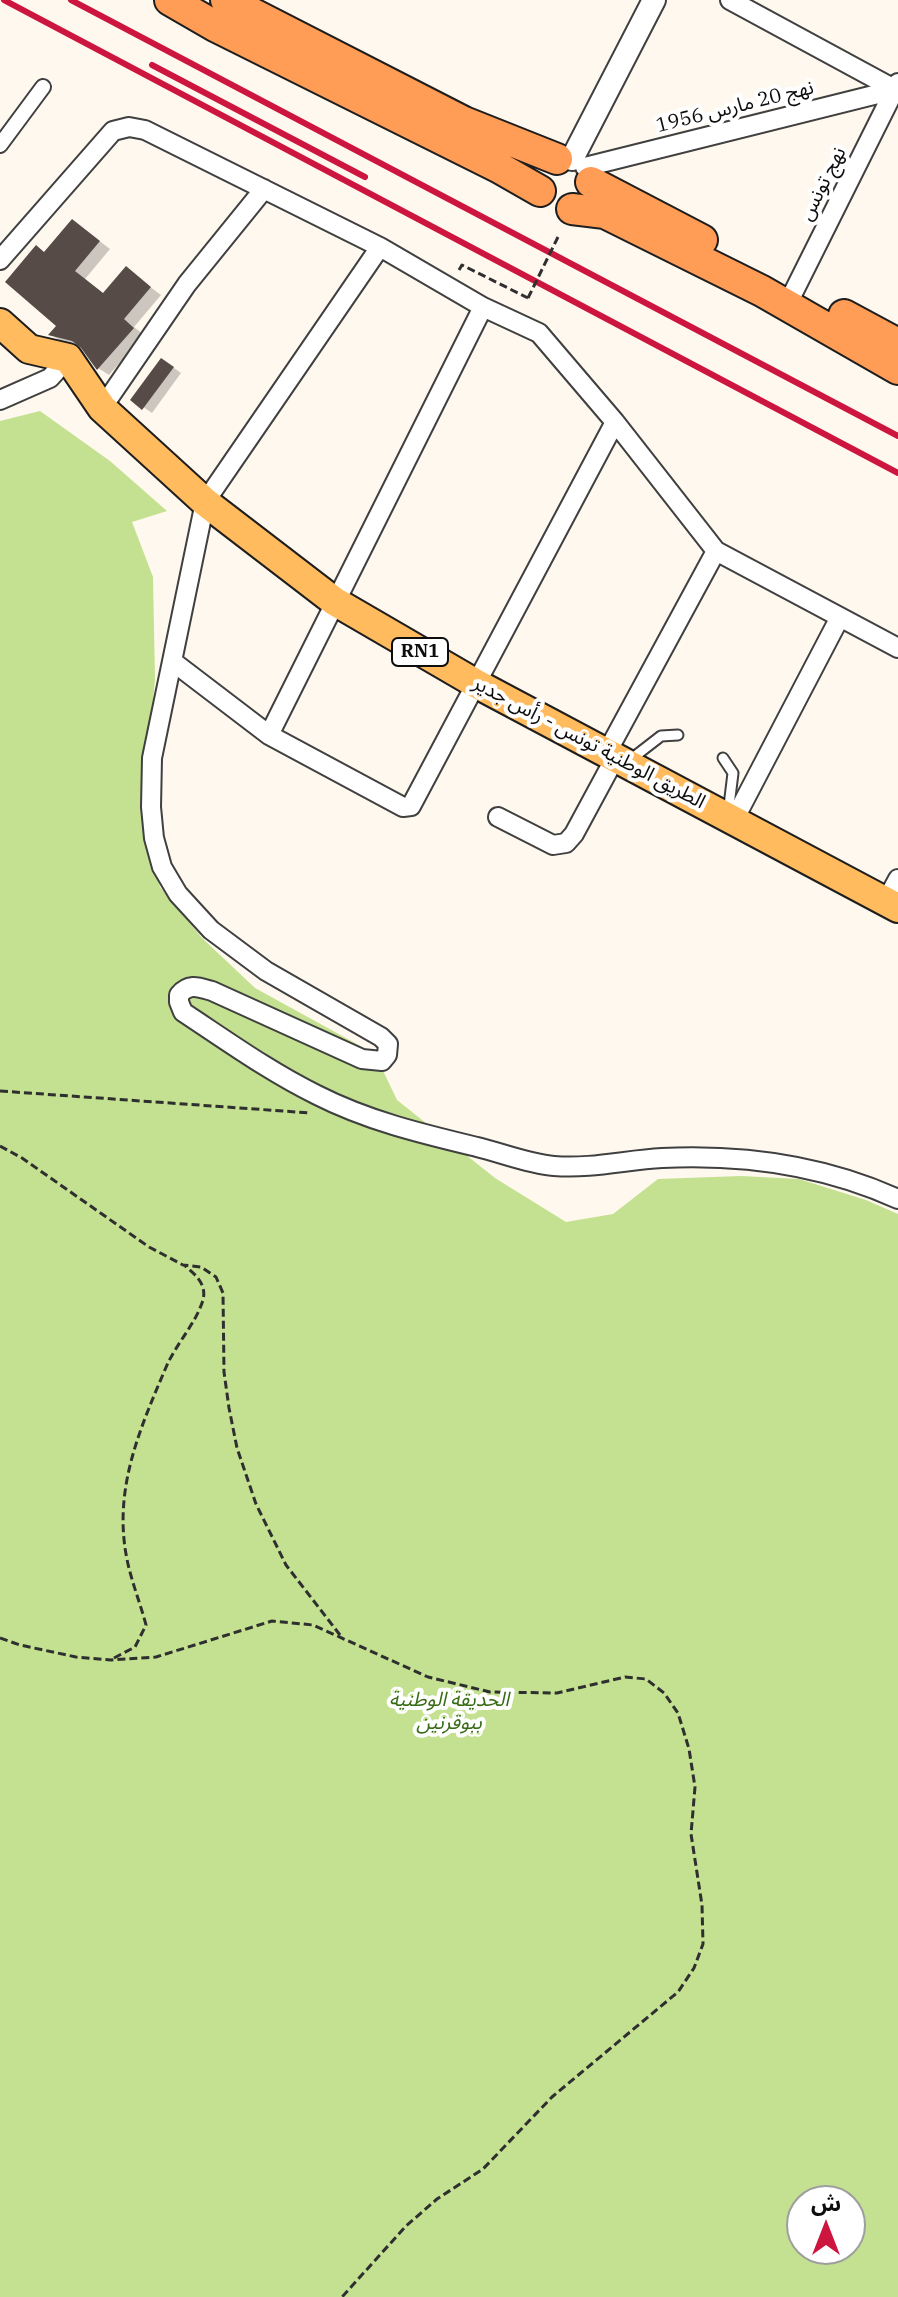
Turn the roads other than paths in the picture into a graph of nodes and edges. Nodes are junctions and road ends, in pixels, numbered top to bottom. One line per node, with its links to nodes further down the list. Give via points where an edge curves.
1 (170, 0): 10 (highway)
2 (226, 0): 8 (highway, via 464,122)
3 (654, 0): 8 (street)
4 (730, 0): 6 (street)
5 (43, 87): 7 (street)
6 (897, 88): 8 (street, نهج 20 مارس 1956); 14 (street, نهج تونس)
7 (0, 145)
8 (576, 167): 10 (highway, via 542,171); 11 (highway, via 588,196); 14 (highway)
9 (264, 189): 12 (street); 13 (street, via 145,130 113,131); 21 (street, via 187,284)
10 (540, 191): 11 (highway, via 552,207)
11 (572, 209): 14 (highway, via 605,213)
12 (380, 247): 15 (street); 23 (street)
13 (0, 260)
14 (791, 297): 17 (highway); 19 (highway)
15 (483, 307): 22 (street, via 539,333); 25 (street)
16 (0, 323): 18 (main road, via 29,349)
17 (898, 344)
18 (68, 358): 20 (street, via 50,378); 21 (main road, الطريق الوطنية تونس - رأس جدير / RN1)
19 (898, 369)
20 (0, 400)
21 (102, 408): 23 (main road, الطريق الوطنية تونس - رأس جدير / RN1)
22 (615, 422): 24 (street); 29 (street)
23 (205, 502): 25 (main road, الطريق الوطنية تونس - رأس جدير / RN1); 28 (street)
24 (716, 551): 26 (street); 32 (street)
25 (334, 601): 29 (main road, الطريق الوطنية تونس - رأس جدير / RN1); 30 (street)
26 (840, 617): 27 (street); 35 (street)
27 (898, 648)
28 (172, 661): 30 (street); 37 (street, via 152,758 151,807 162,867 211,930 266,971 381,1037 388,1044 387,1055 382,1061 362,1059 193,986 179,995 183,1012 318,1096 400,1128 550,1166 662,1158 806,1166)
29 (475, 683): 30 (street, via 407,807); 32 (main road, الطريق الوطنية تونس - رأس جدير / RN1)
30 (269, 735)
31 (678, 735): 32 (lane, via 661,736)
32 (615, 758): 34 (street, via 566,843 553,845); 35 (main road, الطريق الوطنية تونس - رأس جدير / RN1)
33 (723, 758): 35 (lane, via 733,773)
34 (498, 817)
35 (731, 819): 36 (main road, الطريق الوطنية تونس - رأس جدير / RN1)
36 (894, 896)
37 (898, 1199)

